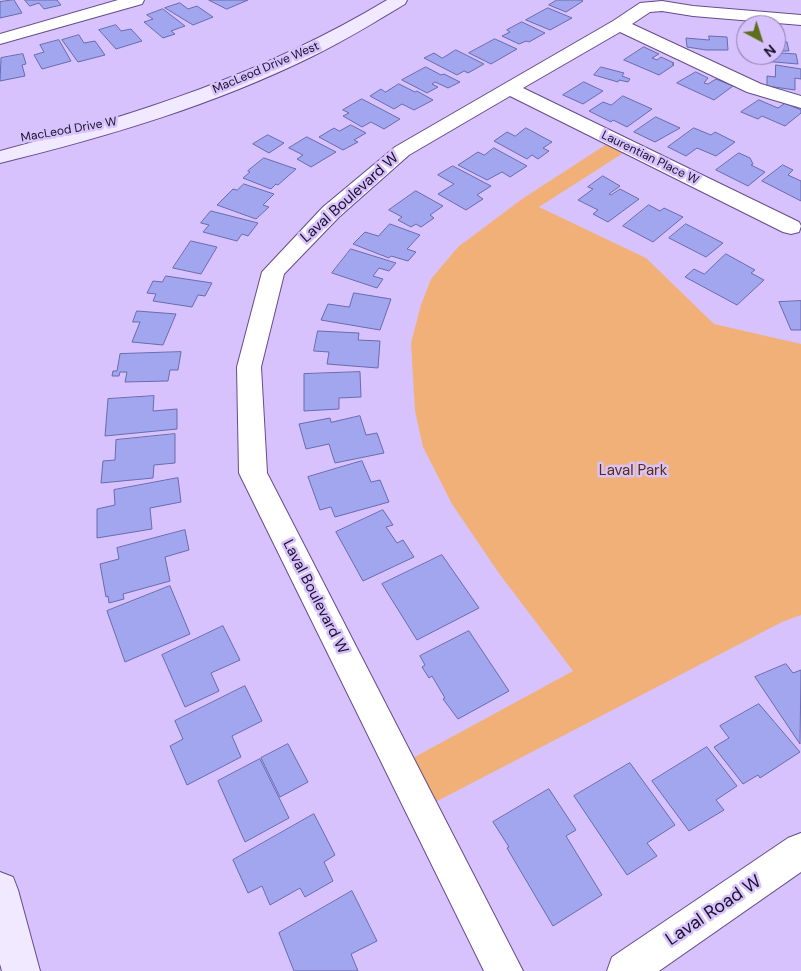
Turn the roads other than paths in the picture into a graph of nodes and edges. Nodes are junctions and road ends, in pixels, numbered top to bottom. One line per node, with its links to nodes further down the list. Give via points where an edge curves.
1 (136, 0): 5 (street)
2 (399, 0): 8 (main road, MacLeod Drive West, via 349,31 279,65)
3 (801, 20): 4 (street, Laval Boulevard W, via 662,6 646,7)
4 (619, 25): 6 (street, Laval Boulevard W); 7 (street, via 754,88)
5 (0, 39)
6 (510, 89): 11 (street, Laurentian Place W); 15 (street, Laval Boulevard W, via 402,151 331,212 272,272 249,367 253,474)
7 (801, 102)
8 (126, 120): 9 (main road, MacLeod Drive W); 10 (main road, MacLeod Drive W)
9 (0, 143)
10 (0, 157)
11 (791, 226)
12 (801, 851): 16 (street, Laval Road W)
13 (0, 890): 14 (main road)
14 (21, 971)
15 (504, 971)
16 (626, 971)

